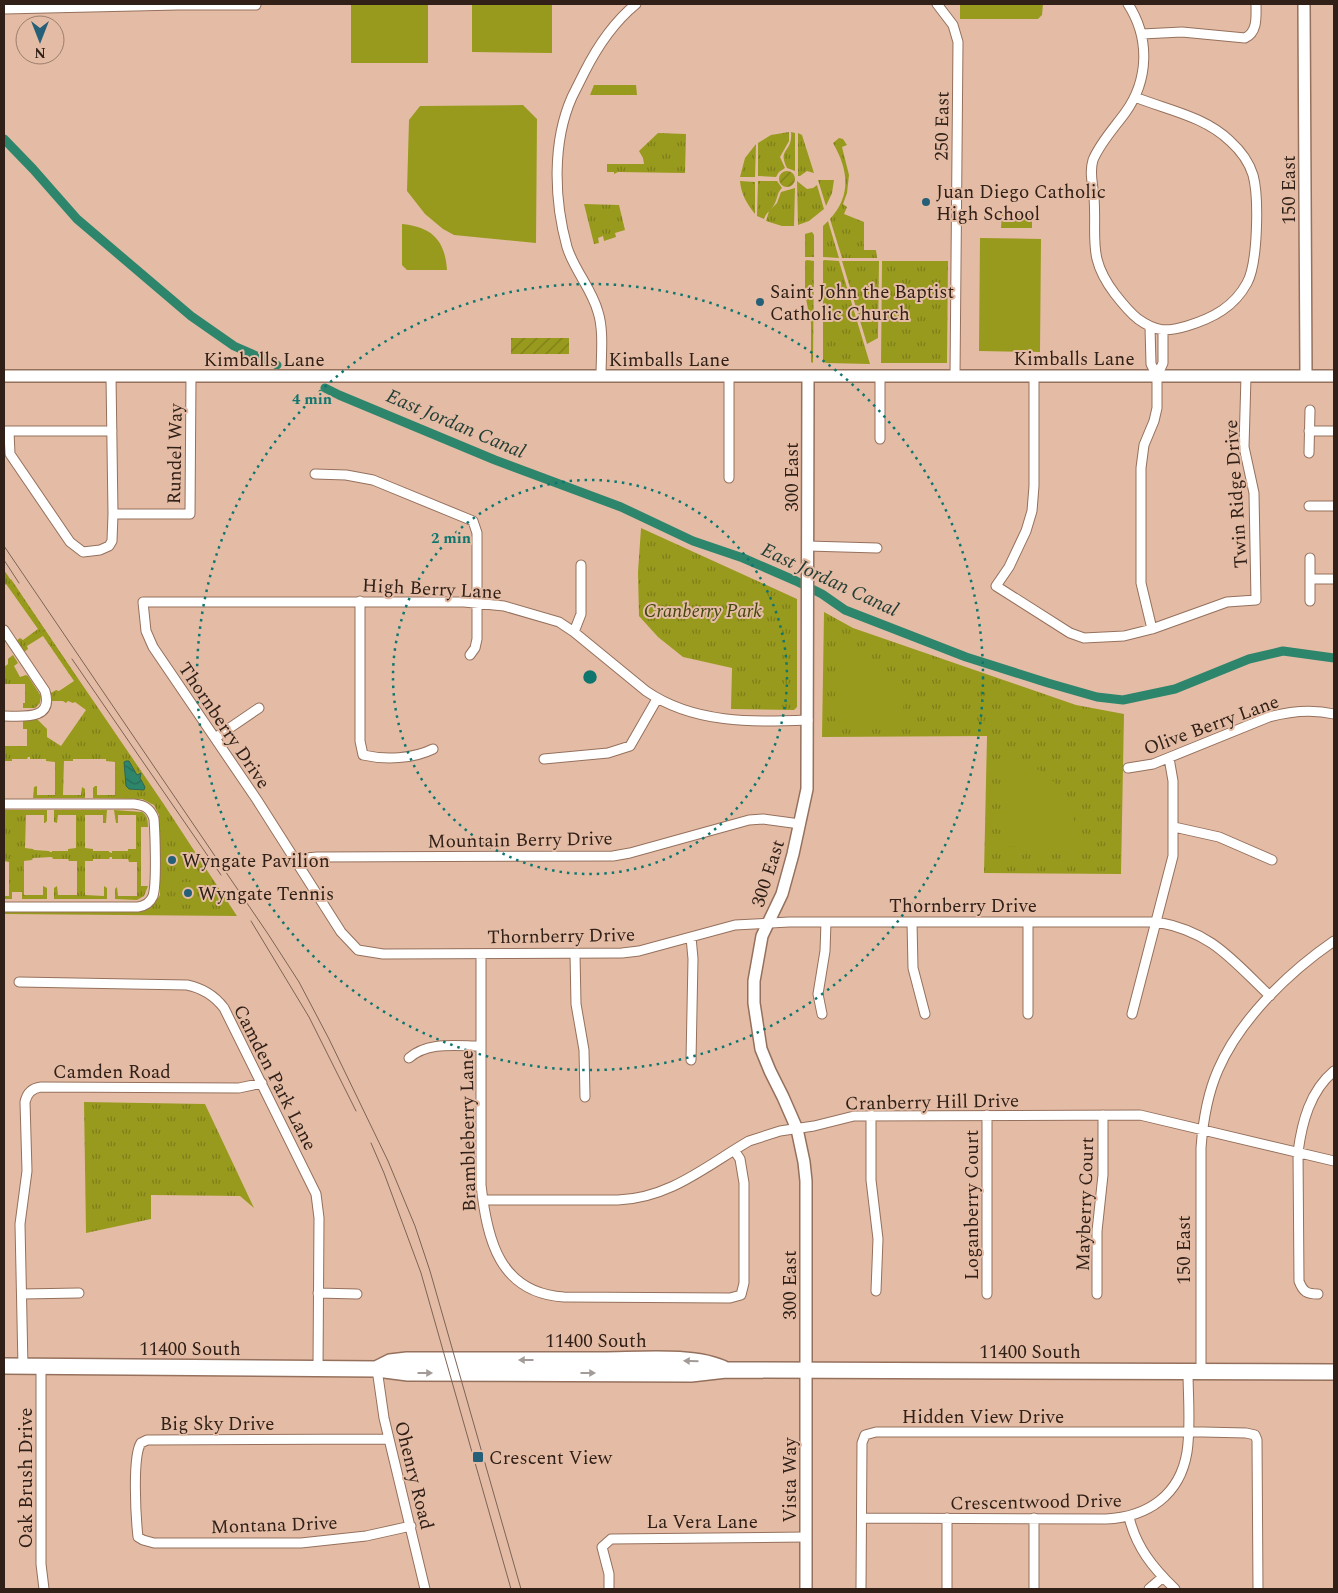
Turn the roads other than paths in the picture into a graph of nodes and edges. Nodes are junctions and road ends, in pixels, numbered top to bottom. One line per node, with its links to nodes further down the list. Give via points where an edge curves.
1 (636, 4): 14 (street, via 610,30 591,58 572,98 562,133 558,165 560,214 567,247 598,311)
2 (937, 4): 18 (street, 250 East, via 953,25 958,42)
3 (1128, 4): 8 (street)
4 (1256, 4): 8 (street, via 1254,28 1245,38 1182,32)
5 (1304, 4): 22 (street, 150 East)
6 (256, 5): 7 (street)
7 (4, 9)
8 (1142, 34): 9 (street, via 1142,76)
9 (1135, 97): 10 (street, via 1092,165 1094,248 1106,282 1129,311); 10 (street, via 1194,118 1222,134 1246,160 1256,191 1256,252 1246,284 1235,299 1216,315 1182,327)
10 (1156, 329): 20 (street, via 1163,363); 20 (street, via 1150,364)
11 (4, 376): 12 (street, Kimballs Lane)
12 (111, 376): 13 (street, Kimballs Lane); 27 (street)
13 (191, 376): 14 (street, Kimballs Lane); 35 (street, Rundel Way, via 190,514)
14 (600, 376): 15 (street, Kimballs Lane)
15 (729, 376): 16 (street, Kimballs Lane); 32 (street)
16 (808, 376): 17 (street, Kimballs Lane); 36 (street, 300 East)
17 (880, 376): 18 (street, Kimballs Lane); 29 (street)
18 (954, 376): 19 (street, Kimballs Lane)
19 (1034, 376): 20 (street, Kimballs Lane); 46 (street, Twin Ridge Drive, via 1032,511 1009,567 996,586 1084,638 1124,636)
20 (1157, 376): 21 (street, Kimballs Lane); 46 (street, via 1157,408 1144,445 1141,468 1141,583)
21 (1246, 376): 22 (street, Kimballs Lane); 46 (street, Twin Ridge Drive, via 1244,447 1254,493 1256,600 1227,602)
22 (1306, 376): 23 (street, Kimballs Lane)
23 (1334, 376)
24 (1310, 410): 25 (street)
25 (1310, 430): 28 (street); 30 (street)
26 (6, 431): 27 (street); 35 (street, via 10,454 70,542 83,552 110,546)
27 (112, 431): 35 (street)
28 (1334, 431)
29 (880, 439)
30 (1309, 453)
31 (315, 474): 45 (street, via 361,477 470,518 477,530)
32 (729, 478)
33 (1309, 506): 34 (street)
34 (1334, 506)
35 (113, 514)
36 (808, 546): 37 (street); 54 (street, 300 East)
37 (877, 548)
38 (1310, 558): 40 (street)
39 (581, 565): 48 (street, via 580,614)
40 (1310, 579): 41 (street); 43 (street)
41 (1334, 579)
42 (360, 601): 44 (street, High Berry Lane); 45 (street, High Berry Lane); 56 (street, via 360,741 363,755 412,757)
43 (1310, 601)
44 (143, 602): 55 (street, Thornberry Drive, via 146,631 153,647)
45 (477, 602): 48 (street, High Berry Lane, via 532,613 559,622); 49 (street, via 477,639)
46 (1152, 629)
47 (4, 630): 53 (street, via 45,691 47,700 44,709 36,715)
48 (574, 632): 50 (street, High Berry Lane)
49 (470, 655)
50 (657, 699): 54 (street, High Berry Lane, via 710,718); 58 (street, via 630,746 608,753)
51 (259, 708): 55 (street)
52 (1334, 714): 57 (street, Olive Berry Lane, via 1311,710 1269,717)
53 (4, 716)
54 (808, 720): 61 (street, 300 East, via 807,789)
55 (215, 738): 64 (street, Thornberry Drive)
56 (433, 749)
57 (1169, 758): 59 (street, Olive Berry Lane); 62 (street)
58 (544, 759)
59 (1128, 768)
60 (4, 804): 65 (street, via 134,804 146,807 154,823 154,889 149,902 142,906)
61 (800, 824): 64 (street, Mountain Berry Drive, via 749,820 613,856 317,857); 66 (street, 300 East, via 782,894)
62 (1174, 826): 63 (street, via 1219,837); 70 (street, via 1173,856)
63 (1272, 860)
64 (297, 863): 73 (street, Thornberry Drive, via 341,932 358,950 383,954)
65 (4, 907)
66 (768, 922): 67 (street, Thornberry Drive); 71 (street, Thornberry Drive, via 735,925); 90 (street, 300 East, via 762,936 754,981 757,1030 761,1049)
67 (826, 922): 68 (street, Thornberry Drive); 77 (street, via 818,994)
68 (912, 922): 69 (street, Thornberry Drive); 78 (street, via 913,968)
69 (1028, 922): 70 (street, Thornberry Drive); 79 (street)
70 (1157, 922): 76 (street, Thornberry Drive, via 1188,930 1215,944); 80 (street)
71 (691, 937): 74 (street, Thornberry Drive, via 630,952); 83 (street)
72 (1334, 941): 76 (street, via 1311,957)
73 (481, 954): 74 (street, Thornberry Drive); 81 (street, Brambleberry Lane)
74 (575, 954): 86 (street)
75 (19, 982): 85 (street, Camden Park Lane, via 196,987 211,995 224,1008)
76 (1270, 996): 91 (street, via 1246,1023 1225,1055 1211,1087)
77 (822, 1014)
78 (925, 1014)
79 (1028, 1014)
80 (1132, 1014)
81 (481, 1046): 82 (street, via 425,1048); 95 (street, Brambleberry Lane)
82 (409, 1058)
83 (690, 1060)
84 (1334, 1071): 93 (street, via 1312,1099)
85 (262, 1083): 98 (street, Camden Park Lane, via 316,1194 319,1210); 99 (street, Camden Road, via 238,1088 41,1087 31,1091 25,1102 27,1171 20,1224)
86 (585, 1097)
87 (871, 1115): 88 (street, Cranberry Hill Drive); 90 (street, Cranberry Hill Drive); 96 (street, via 871,1174 878,1239)
88 (987, 1115): 89 (street, Cranberry Hill Drive); 101 (street, Loganberry Court)
89 (1103, 1115): 91 (street, Cranberry Hill Drive, via 1146,1116); 102 (street, Mayberry Court)
90 (797, 1129): 92 (street, Cranberry Hill Drive, via 759,1137); 109 (street, 300 East, via 806,1181)
91 (1202, 1130): 93 (street, Cranberry Hill Drive); 110 (street, 150 East)
92 (734, 1150): 95 (street, Cranberry Hill Drive, via 672,1188 640,1198); 95 (street, Brambleberry Lane, via 740,1159 744,1183 744,1283 741,1294 730,1298 564,1297 537,1292 519,1282 501,1262 486,1226)
93 (1298, 1152): 94 (street, Cranberry Hill Drive); 103 (street, via 1299,1281 1308,1294)
94 (1334, 1161)
95 (483, 1200)
96 (876, 1290)
97 (79, 1293): 99 (street)
98 (318, 1293): 100 (street); 107 (street, Camden Park Lane)
99 (22, 1294): 105 (street, Camden Road)
100 (357, 1294)
101 (987, 1294)
102 (1097, 1294)
103 (1318, 1294)
104 (4, 1366): 105 (main road, 11400 South)
105 (23, 1367): 106 (main road, 11400 South)
106 (41, 1367): 107 (main road, 11400 South); 122 (street, Oak Brush Drive, via 41,1564)
107 (318, 1368): 108 (main road, 11400 South)
108 (377, 1369): 109 (main road, 11400 South, via 408,1373 690,1374 726,1370); 113 (street, Ohenry Road)
109 (806, 1370): 110 (main road, 11400 South); 120 (street, Vista Way)
110 (1194, 1371): 111 (main road, 11400 South); 112 (street, Crescentwood Drive)
111 (1334, 1372)
112 (1188, 1433): 114 (street, Crescentwood Drive, via 1185,1461 1176,1482 1153,1506); 115 (street, Hidden View Drive, via 870,1433 865,1435 862,1443); 131 (street, Hidden View Drive, via 1255,1435 1258,1445)
113 (389, 1440): 118 (street, Ohenry Road); 119 (street, Big Sky Drive, via 146,1440 140,1443 136,1454)
114 (1129, 1517): 117 (street, Crescentwood Drive); 121 (street, via 1144,1555)
115 (862, 1518): 116 (street, Crescentwood Drive); 126 (street, Hidden View Drive)
116 (948, 1518): 117 (street, Crescentwood Drive); 127 (street)
117 (1034, 1518): 128 (street)
118 (411, 1526): 119 (street, Montana Drive, via 366,1536 301,1543 154,1543); 123 (street, Ohenry Road)
119 (138, 1537)
120 (806, 1537): 124 (street, La Vera Lane, via 615,1538 602,1548); 125 (street, Vista Way)
121 (1163, 1577): 129 (street); 130 (street)
122 (44, 1589)
123 (425, 1589)
124 (609, 1589)
125 (806, 1589)
126 (862, 1589)
127 (947, 1589)
128 (1034, 1589)
129 (1149, 1589)
130 (1175, 1589)
131 (1258, 1589)

